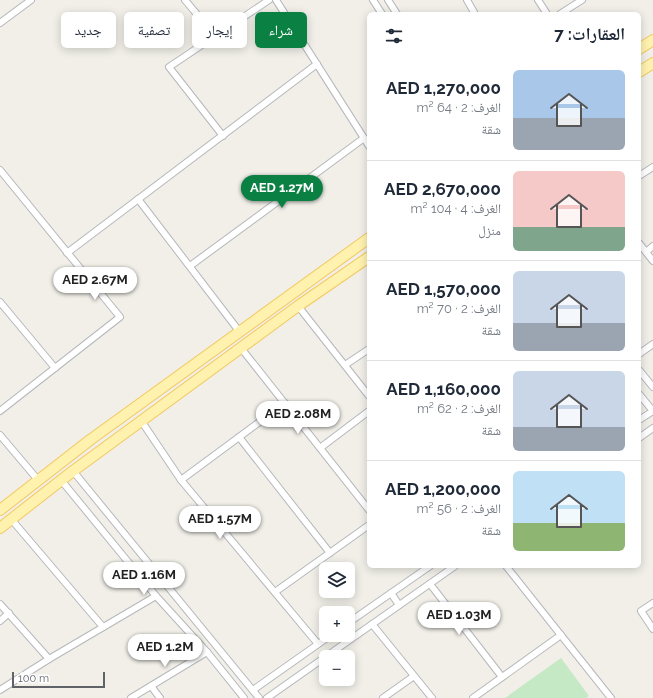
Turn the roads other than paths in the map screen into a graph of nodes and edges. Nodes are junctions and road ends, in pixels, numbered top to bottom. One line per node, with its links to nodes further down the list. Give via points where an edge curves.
1 (31, 0): 17 (street)
2 (185, 0): 10 (street)
3 (269, 0): 16 (street)
4 (276, 0): 22 (street)
5 (373, 0): 11 (street)
6 (388, 0): 12 (street)
7 (467, 0): 13 (street)
8 (538, 0): 14 (street)
9 (582, 0): 15 (street)
10 (195, 12)
11 (381, 12)
12 (396, 12)
13 (474, 12)
14 (546, 12)
15 (563, 12)
16 (247, 15)
17 (0, 23)
18 (653, 40): 20 (main road)
19 (199, 48): 24 (street, via 169,68)
20 (641, 48)
21 (653, 63): 23 (main road)
22 (317, 64): 24 (street); 25 (street)
23 (641, 71)
24 (222, 136): 30 (street)
25 (364, 138): 26 (street); 38 (street)
26 (367, 143)
27 (653, 167): 29 (street)
28 (0, 170): 35 (street)
29 (641, 175)
30 (138, 199): 35 (street); 38 (street)
31 (367, 239): 41 (main road)
32 (641, 246): 34 (street)
33 (653, 246): 34 (street)
34 (646, 252): 37 (street)
35 (67, 253): 47 (street, via 120,317)
36 (367, 258): 40 (main road)
37 (653, 261)
38 (190, 266): 41 (street)
39 (0, 302): 47 (street)
40 (298, 306): 43 (main road); 46 (street)
41 (239, 331): 64 (main road)
42 (653, 344): 45 (street)
43 (241, 348): 52 (street); 57 (main road)
44 (367, 350): 46 (street)
45 (641, 353)
46 (345, 365): 50 (street)
47 (55, 368): 53 (street)
48 (641, 372): 49 (street)
49 (653, 387)
50 (367, 393)
51 (641, 396): 54 (street)
52 (285, 403): 60 (street); 62 (street)
53 (0, 411)
54 (653, 411): 56 (street)
55 (367, 413): 62 (street)
56 (641, 419)
57 (142, 422): 63 (main road); 66 (street)
58 (653, 428): 61 (street)
59 (0, 435): 64 (street)
60 (239, 437): 66 (street); 72 (street)
61 (641, 437)
62 (320, 448): 67 (street)
63 (73, 471): 65 (main road); 98 (street)
64 (38, 480): 68 (main road)
65 (61, 480): 69 (main road); 79 (street)
66 (181, 480): 77 (street)
67 (367, 507)
68 (0, 510)
69 (11, 519): 71 (main road); 87 (street)
70 (367, 527): 72 (street)
71 (0, 528)
72 (330, 553): 77 (street)
73 (427, 568): 78 (street)
74 (452, 568): 76 (street)
75 (508, 568): 89 (street)
76 (430, 584): 82 (street); 95 (street)
77 (275, 592): 91 (street)
78 (391, 593): 82 (street); 84 (street)
79 (156, 596): 87 (street); 92 (street)
80 (653, 603): 88 (street, via 641,611)
81 (0, 604): 83 (street)
82 (399, 606): 86 (street)
83 (8, 613): 85 (street); 93 (street)
84 (355, 618)
85 (0, 621)
86 (372, 624): 94 (street); 103 (street)
87 (103, 627): 93 (street)
88 (653, 629)
89 (561, 635): 95 (street); 107 (street)
90 (321, 642): 91 (street)
91 (318, 644): 98 (street)
92 (207, 652): 96 (street); 101 (street)
93 (49, 659): 97 (street)
94 (414, 676): 104 (street); 105 (street)
95 (502, 677): 106 (street)
96 (151, 686): 99 (street); 100 (street)
97 (0, 690)
98 (253, 690): 102 (street)
99 (131, 698)
100 (160, 698)
101 (244, 698)
102 (259, 698)
103 (267, 698)
104 (383, 698)
105 (432, 698)
106 (473, 698)
107 (611, 698)

